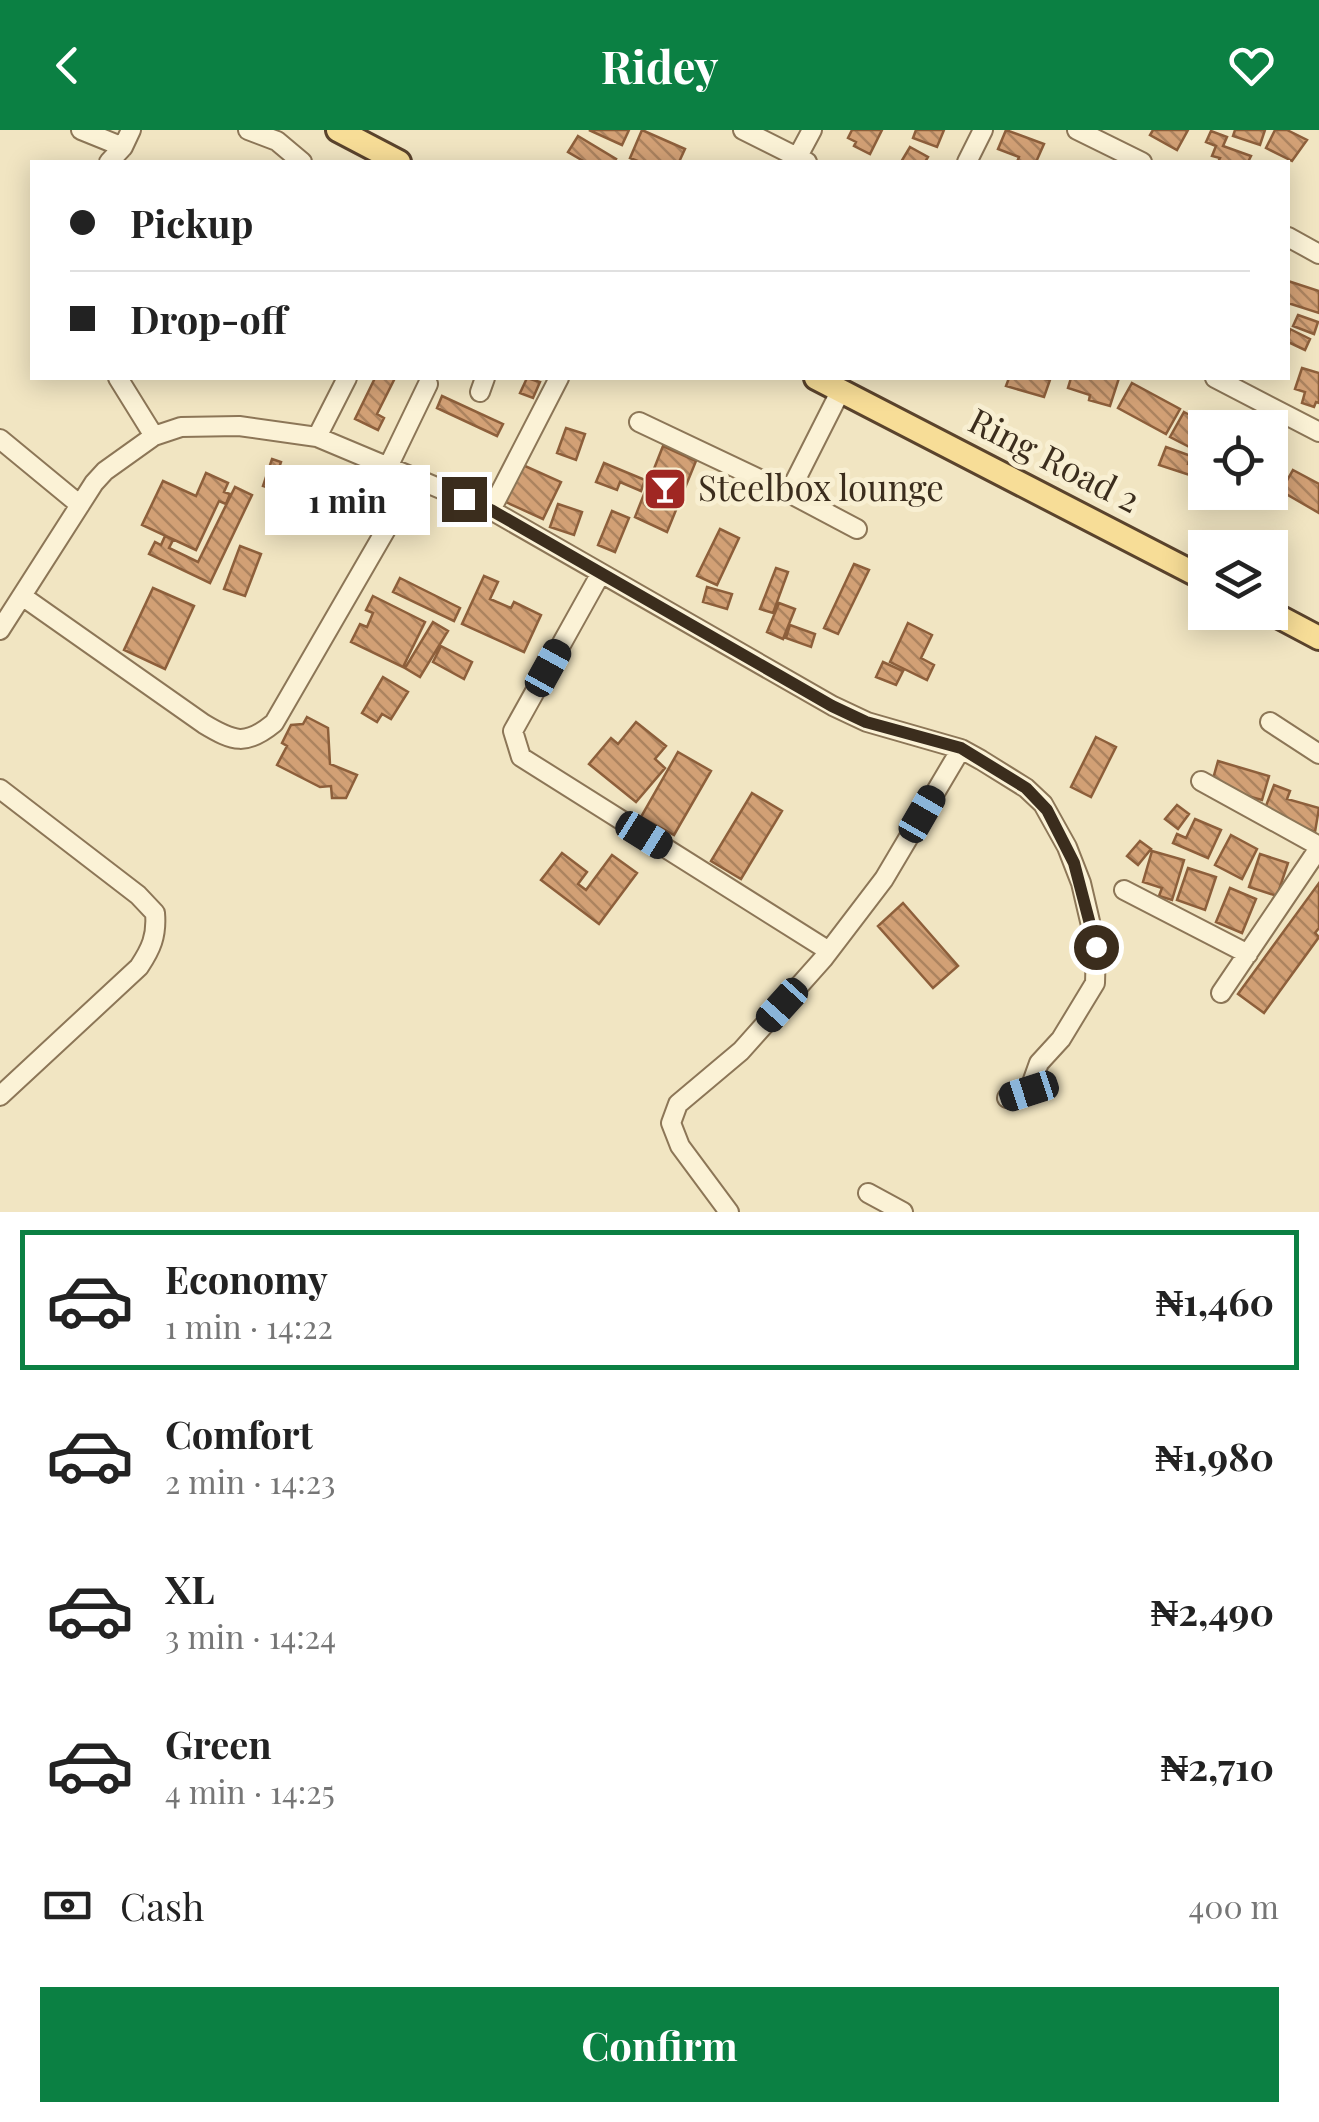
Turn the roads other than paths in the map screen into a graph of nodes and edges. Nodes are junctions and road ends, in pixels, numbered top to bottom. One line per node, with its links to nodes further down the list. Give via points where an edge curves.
1 (81, 130): 8 (street)
2 (248, 130): 10 (street)
3 (338, 130): 11 (main road)
4 (743, 130): 12 (street)
5 (812, 130): 12 (street)
6 (983, 130): 13 (street)
7 (1077, 130): 14 (street)
8 (127, 138): 9 (street)
9 (111, 160)
10 (300, 160)
11 (395, 160)
12 (802, 160)
13 (968, 160)
14 (1138, 160)
15 (1290, 238): 16 (street)
16 (1319, 254)
17 (119, 380): 26 (street)
18 (347, 380): 27 (street)
19 (557, 380): 33 (street)
20 (820, 380): 23 (main road, Ring Road 2)
21 (1219, 380): 25 (street)
22 (428, 384): 29 (street)
23 (841, 390): 31 (street); 35 (main road, Ring Road 2)
24 (639, 422): 31 (street)
25 (1319, 432)
26 (154, 436): 27 (street, via 182,427 240,426); 32 (street, via 105,472)
27 (318, 437): 29 (street)
28 (0, 439): 32 (street)
29 (388, 468): 30 (street)
30 (410, 477): 33 (street); 37 (street, via 274,723 244,740 204,724)
31 (789, 493): 34 (street)
32 (80, 505): 37 (street)
33 (491, 510): 36 (street)
34 (857, 529)
35 (1188, 570)
36 (602, 574): 42 (street, via 832,706); 48 (street, via 513,731 521,757)
37 (22, 596): 39 (street)
38 (1288, 622): 40 (main road)
39 (0, 630)
40 (1319, 638)
41 (1270, 722): 43 (street)
42 (961, 748): 48 (street, via 884,879); 52 (street, via 1043,804 1074,863 1096,947 1089,996 1039,1063 1029,1091)
43 (1319, 754)
44 (1201, 781): 46 (street)
45 (0, 790): 51 (street, via 138,896 155,913 156,930 139,967)
46 (1319, 847): 49 (street)
47 (1124, 890): 49 (street)
48 (829, 951): 54 (street, via 741,1051 678,1104 671,1123 680,1146)
49 (1248, 954): 50 (street)
50 (1221, 992)
51 (0, 1096)
52 (1006, 1098)
53 (868, 1192): 55 (street)
54 (729, 1212)
55 (902, 1212)

